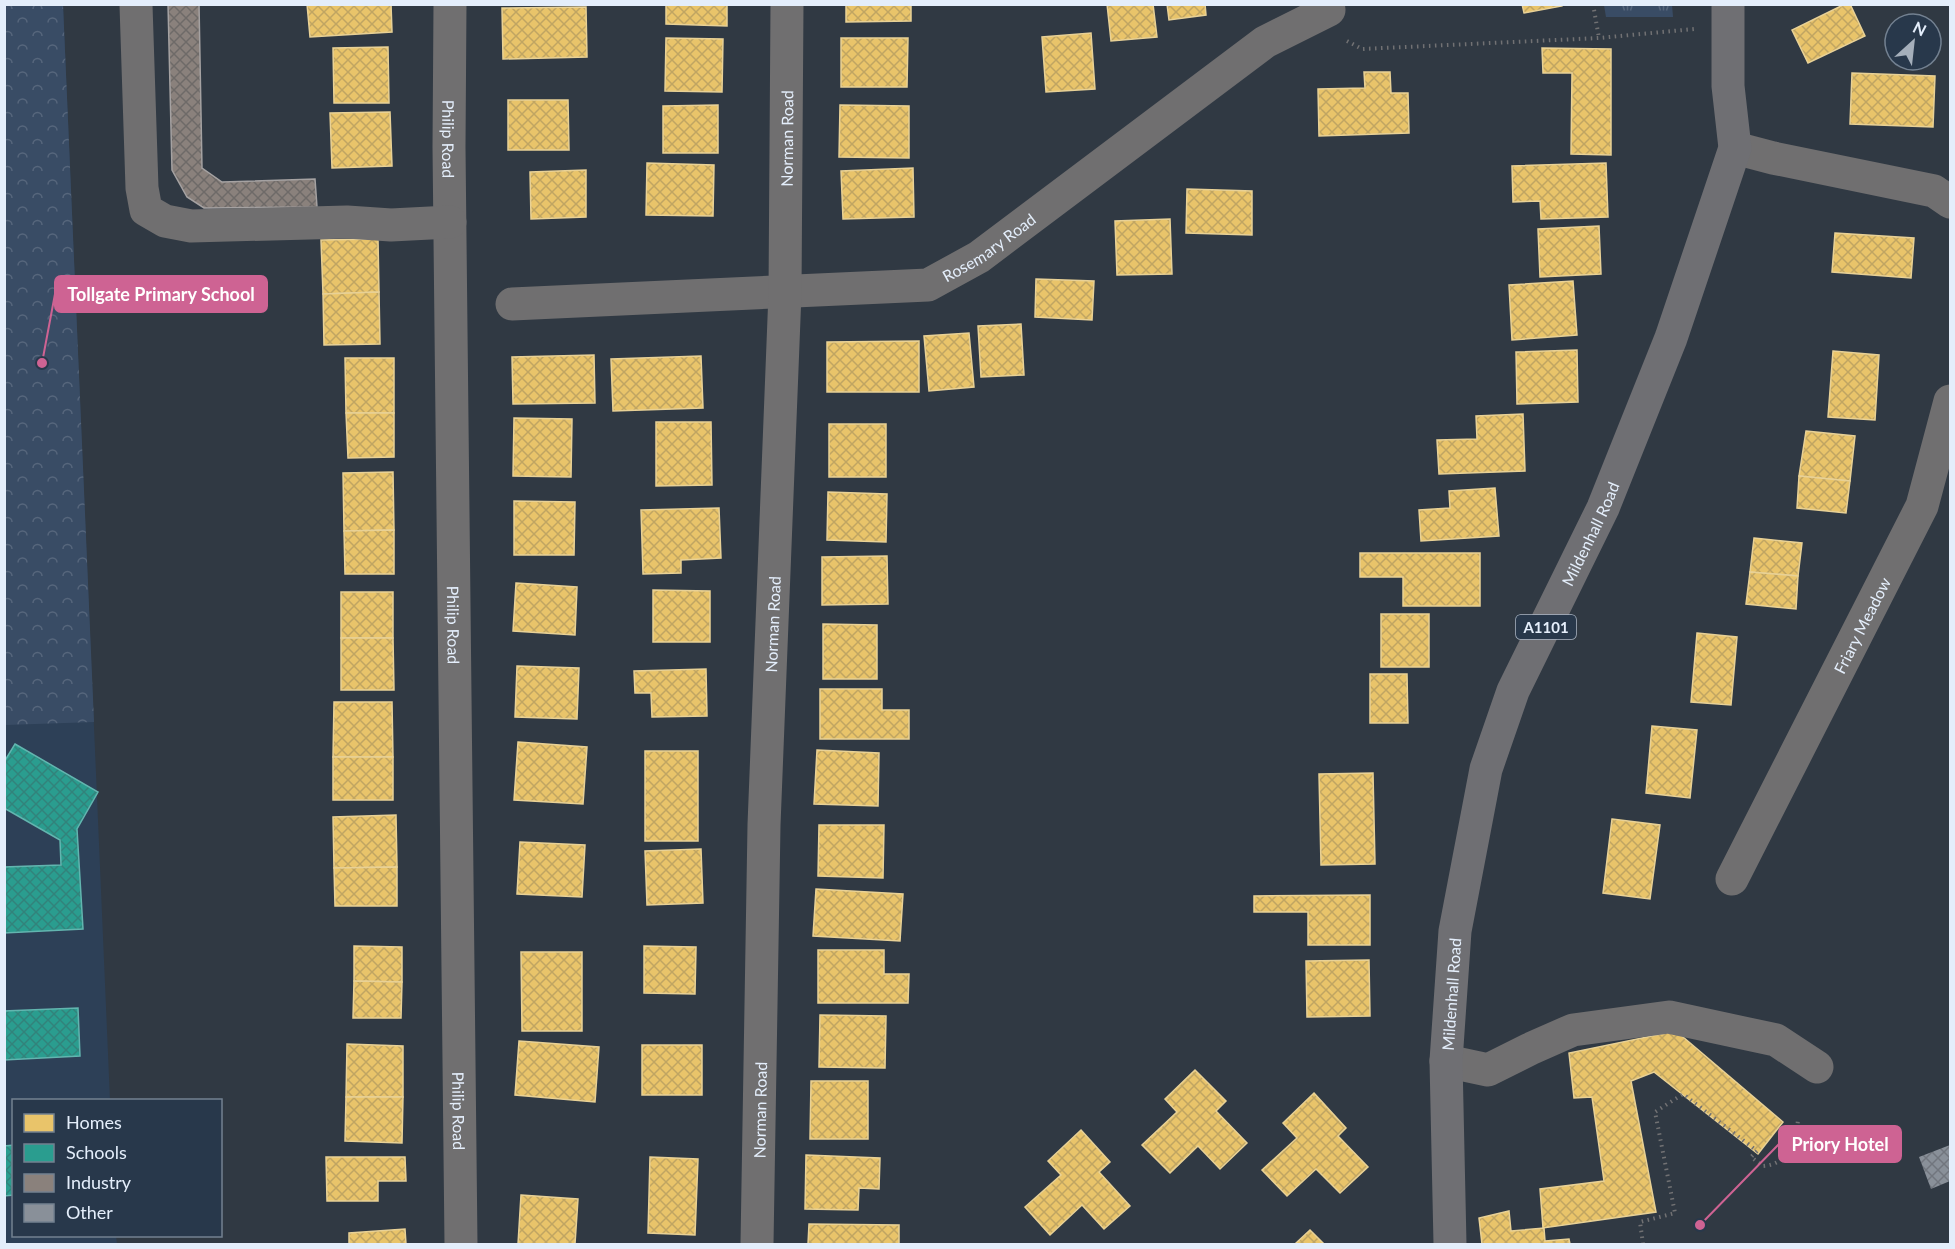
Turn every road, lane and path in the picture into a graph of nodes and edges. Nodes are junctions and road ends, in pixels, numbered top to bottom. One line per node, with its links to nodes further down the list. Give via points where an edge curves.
1 (136, 4): 11 (street, via 146,210 165,221 190,226)
2 (450, 4): 11 (street, Philip Road)
3 (787, 4): 12 (street, Norman Road)
4 (1593, 4): 8 (path)
5 (1728, 4): 9 (main road, Mildenhall Road / A1101, via 1728,86)
6 (1319, 16): 8 (path, via 1362,49); 12 (street, Rosemary Road, via 1265,42 979,257 928,285)
7 (1698, 29): 8 (path)
8 (1599, 38)
9 (1735, 148): 10 (street, via 1934,191); 16 (main road, Mildenhall Road / A1101, via 1671,338 1603,508 1514,692 1486,769 1455,931)
10 (1950, 202)
11 (450, 222): 19 (street, Philip Road)
12 (785, 293): 13 (street, Rosemary Road); 20 (street, Norman Road, via 764,825)
13 (512, 304)
14 (1950, 401): 15 (street, Friary Meadow, via 1922,506 1759,847)
15 (1732, 879)
16 (1446, 1061): 17 (street, via 1488,1070 1573,1030 1669,1017 1776,1040); 21 (main road, Mildenhall Road / A1101)
17 (1817, 1067)
18 (1798, 1118): 22 (path, via 1797,1137 1787,1156 1763,1166 1751,1157 1757,1151 1683,1095 1654,1112 1675,1213 1640,1222)
19 (461, 1245)
20 (758, 1245)
21 (1450, 1245)
22 (1643, 1245)

